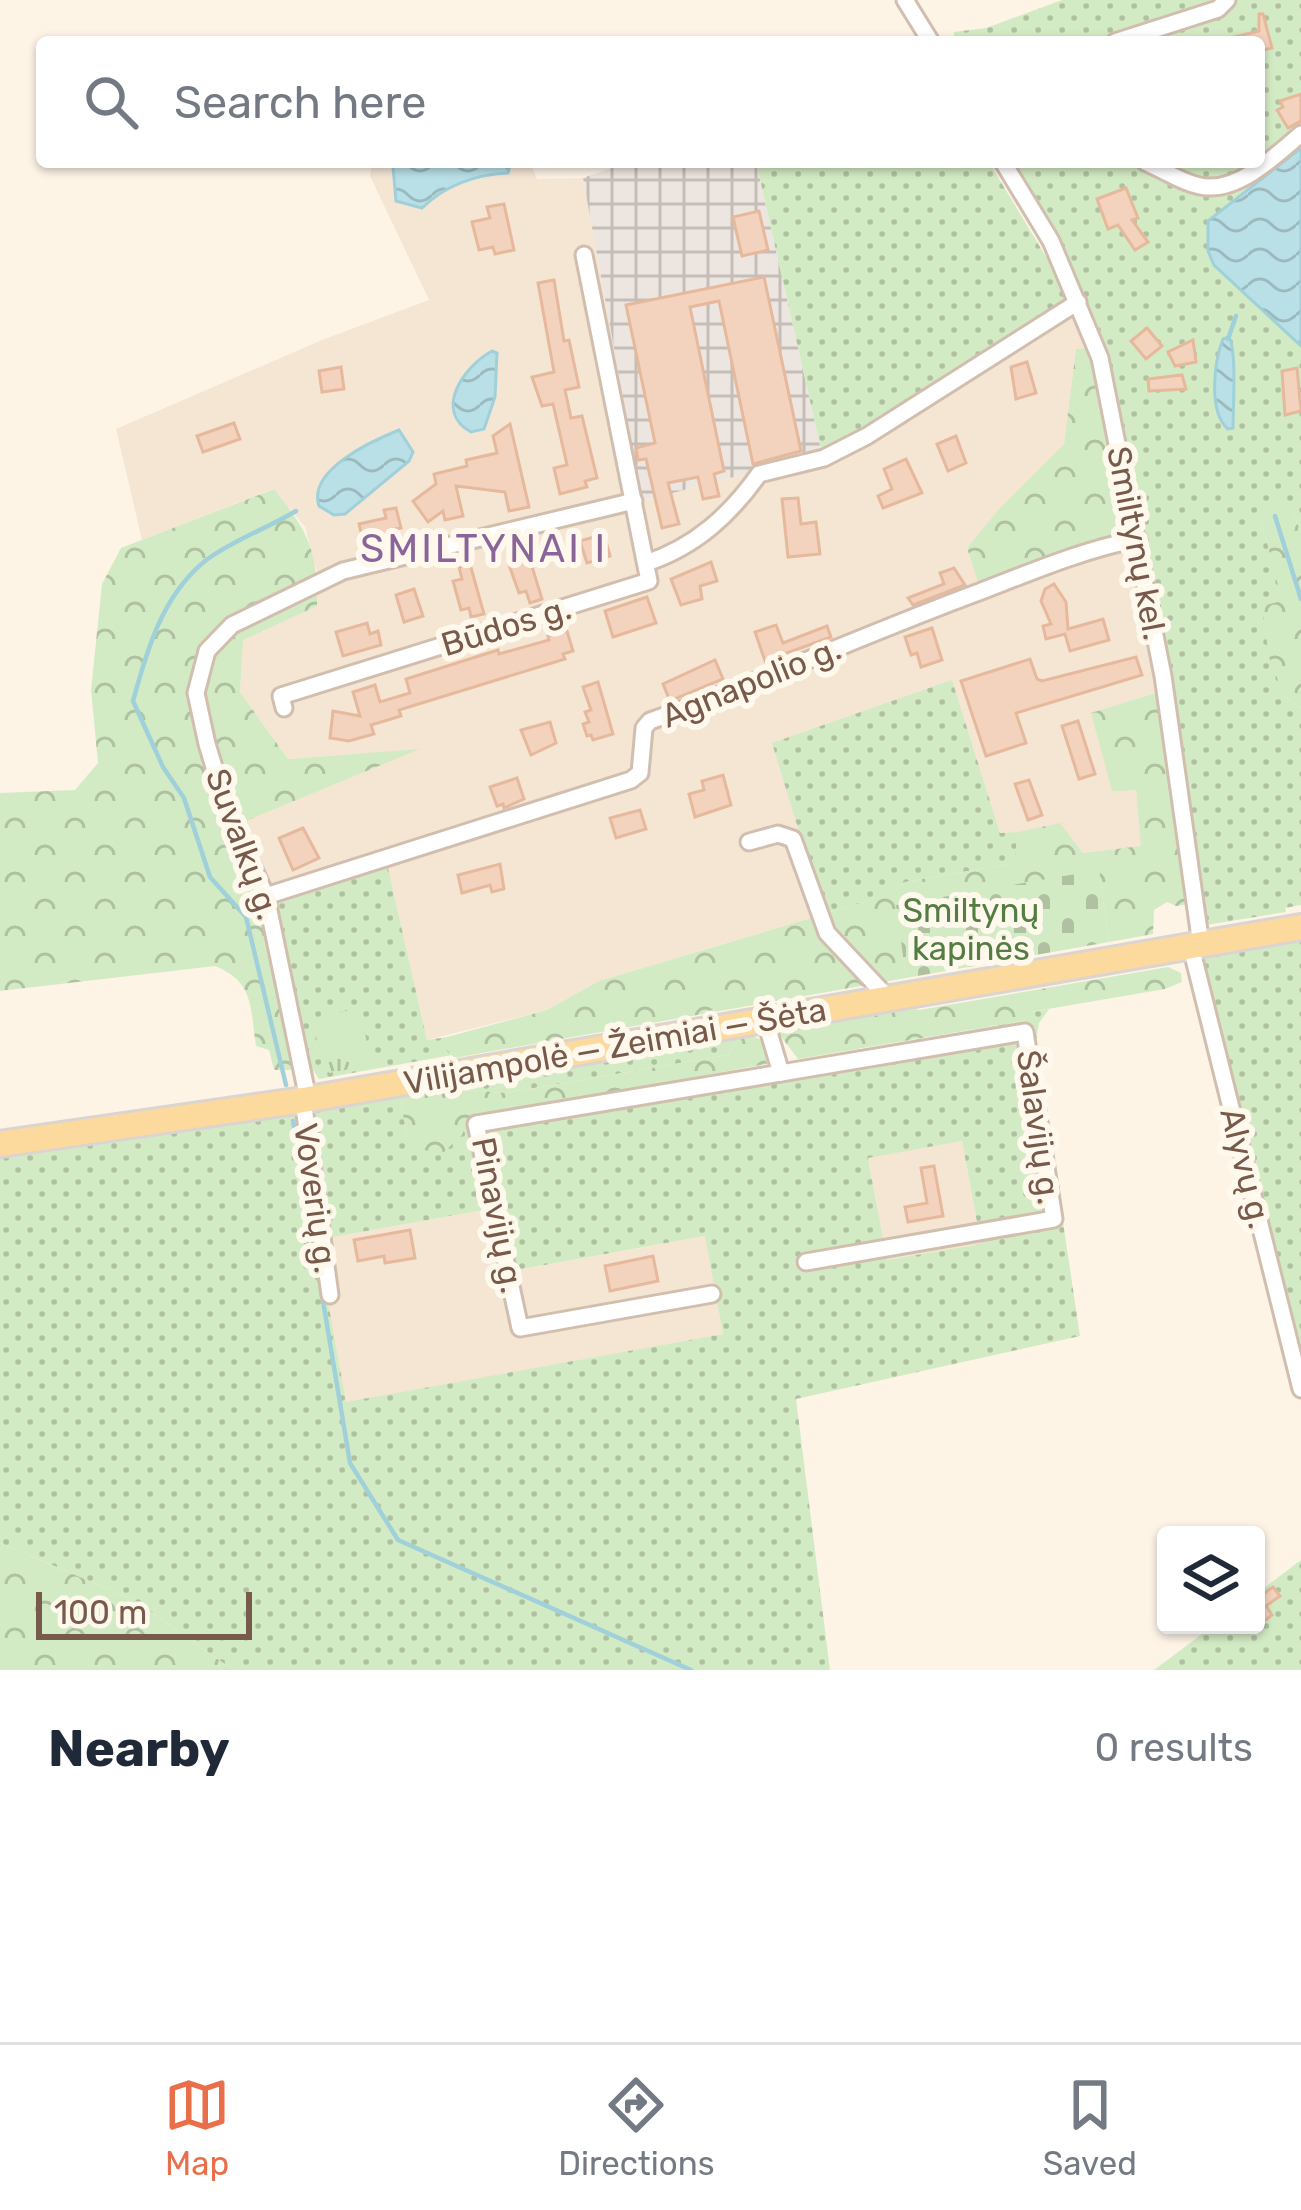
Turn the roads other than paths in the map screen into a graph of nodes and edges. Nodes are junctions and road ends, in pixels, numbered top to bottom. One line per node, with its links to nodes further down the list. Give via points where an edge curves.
1 (905, 0): 3 (street)
2 (1227, 0): 4 (street)
3 (927, 36)
4 (1134, 36)
5 (1301, 134): 6 (street)
6 (1265, 164)
7 (1007, 168): 11 (street, Smiltynų kel.)
8 (1159, 168): 9 (street, via 1202,187)
9 (1256, 168)
10 (584, 255): 12 (street)
11 (1078, 302): 13 (street, Smiltynų kel., via 1100,358); 14 (street, Būdos g., via 867,436 824,458 759,474 698,539)
12 (634, 502): 14 (street); 17 (street, Suvalkų g., via 343,571 232,625 207,651 196,693 207,744 226,810)
13 (1138, 539): 17 (street, Agnapolio g., via 1081,553 650,721 640,773 631,780); 19 (street, Smiltynų kel.)
14 (646, 563): 15 (street, Būdos g., via 649,581 281,696)
15 (284, 708)
16 (749, 842): 20 (street, via 778,834 793,839 827,933)
17 (266, 896): 23 (street, Suvalkų g.)
18 (1301, 927): 19 (main road, Vilijampolė — Žeimiai — Šėta)
19 (1196, 946): 20 (main road, Vilijampolė — Žeimiai — Šėta); 28 (street, Alyvų g.)
20 (889, 999): 21 (main road, Vilijampolė — Žeimiai — Šėta)
21 (765, 1019): 22 (street); 23 (main road, Vilijampolė — Žeimiai — Šėta)
22 (781, 1073): 25 (street, Šalavijų g., via 1025,1032 1054,1220); 26 (street, Pinavijų g., via 476,1124 520,1328)
23 (305, 1100): 24 (main road, Vilijampolė — Žeimiai — Šėta); 27 (street, Voverių g.)
24 (0, 1144)
25 (806, 1262)
26 (712, 1294)
27 (330, 1295)
28 (1301, 1389)

